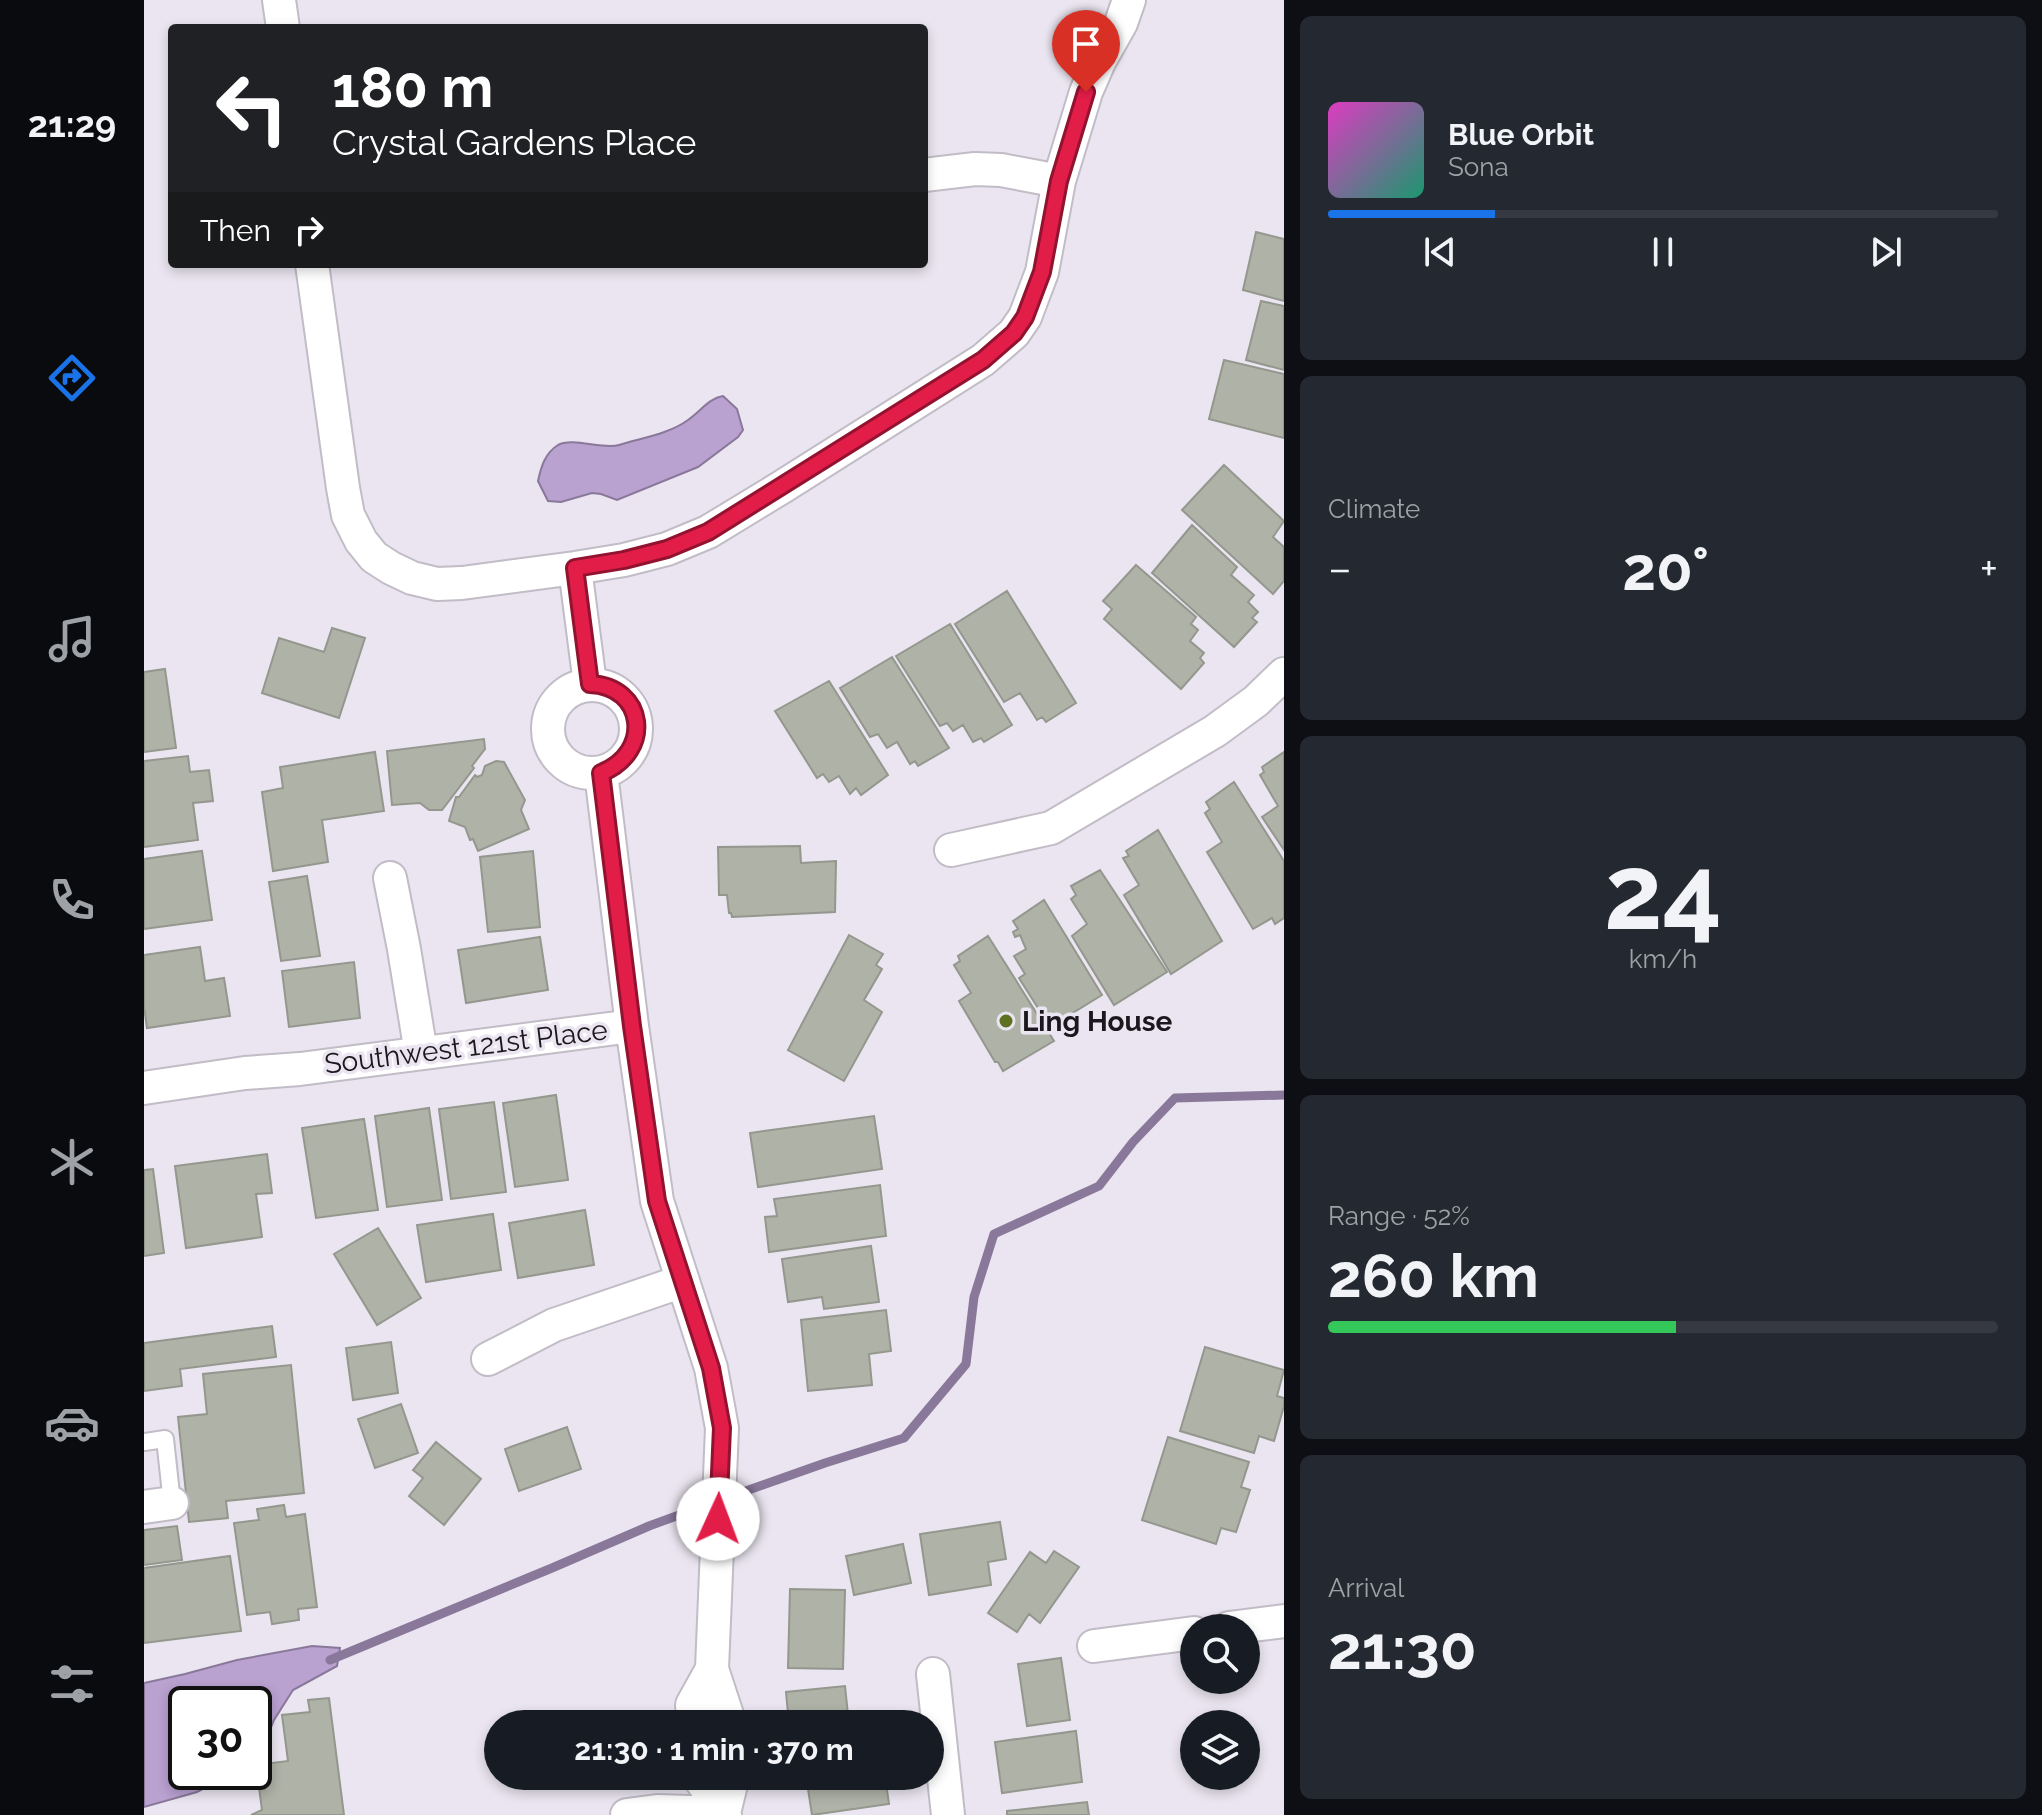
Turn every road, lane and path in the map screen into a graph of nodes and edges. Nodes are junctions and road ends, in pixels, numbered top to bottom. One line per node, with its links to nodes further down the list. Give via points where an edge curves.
1 (279, 0): 3 (street)
2 (1129, 0): 5 (street, via 1086,92)
3 (282, 24)
4 (928, 175): 5 (street, via 1001,170)
5 (1059, 181): 7 (street, via 1042,272 1025,317 983,360 708,532 667,549)
6 (313, 268): 7 (street, via 348,515 374,557 412,578 437,584)
7 (575, 568): 9 (street)
8 (1284, 674): 11 (street, via 1215,731 1051,828)
9 (590, 684): 10 (street, via 623,696 635,715 637,733 630,752); 10 (street, via 564,694 547,726 549,742 562,762 577,771)
10 (601, 773): 13 (street)
11 (951, 850)
12 (390, 878): 14 (street)
13 (632, 1026): 14 (street, Southwest 121st Place); 16 (street, via 657,1201)
14 (421, 1053): 15 (street, Southwest 121st Place)
15 (144, 1088)
16 (683, 1281): 17 (street, via 554,1325); 24 (street, via 711,1368 722,1428)
17 (488, 1359)
18 (144, 1442): 19 (lane, via 165,1439)
19 (158, 1505)
20 (1284, 1621): 21 (street)
21 (1260, 1624)
22 (1180, 1635): 23 (street)
23 (1094, 1646)
24 (712, 1669): 26 (street); 27 (street)
25 (933, 1674): 32 (street)
26 (693, 1710)
27 (725, 1710)
28 (708, 1790): 30 (street)
29 (730, 1790): 30 (street)
30 (724, 1814): 31 (street)
31 (627, 1815)
32 (948, 1815)

